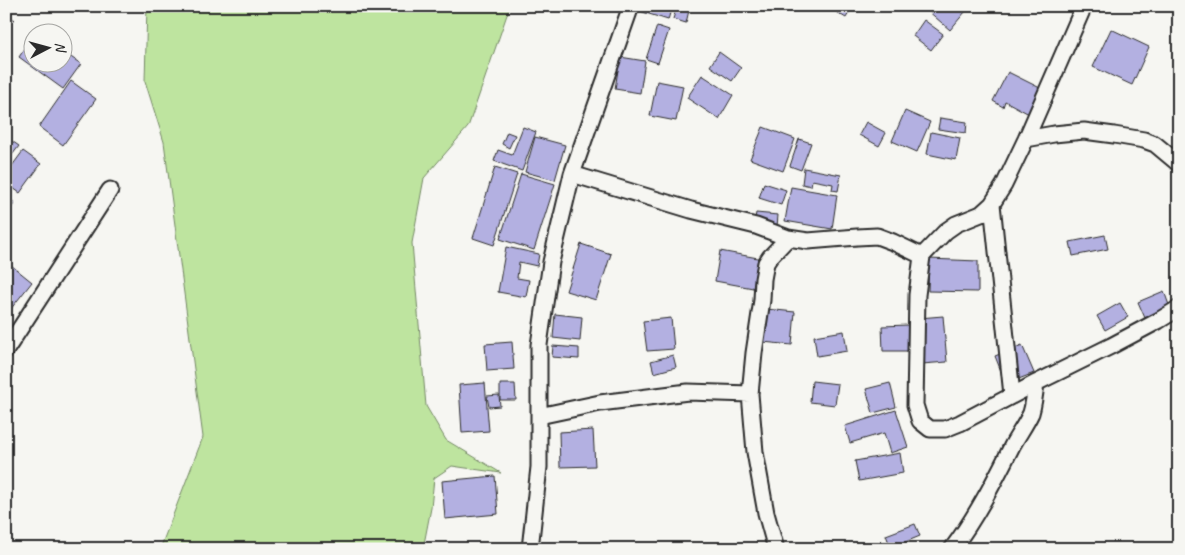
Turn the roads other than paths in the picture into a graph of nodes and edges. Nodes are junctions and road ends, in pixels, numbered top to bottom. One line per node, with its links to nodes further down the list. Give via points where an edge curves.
1 (631, 6): 5 (street)
2 (1084, 6): 3 (street)
3 (1026, 139): 4 (street, via 1084,131 1114,135 1155,144); 7 (street)
4 (1179, 164)
5 (572, 174): 8 (street); 15 (street, via 550,262 539,345)
6 (110, 190): 11 (street)
7 (992, 204): 9 (street, via 981,214 956,224); 14 (street)
8 (788, 238): 9 (street, via 808,241 876,236); 13 (street, via 766,263)
9 (922, 256): 14 (street, via 917,295 915,405 920,421 930,429 945,429)
10 (1179, 308): 12 (street)
11 (6, 350)
12 (1036, 382): 14 (street); 18 (street, via 1030,415 985,499)
13 (750, 394): 15 (street, via 688,392 600,403); 17 (street, via 755,452)
14 (1012, 395)
15 (539, 416): 16 (street, via 539,467)
16 (530, 549)
17 (776, 549)
18 (952, 549)

